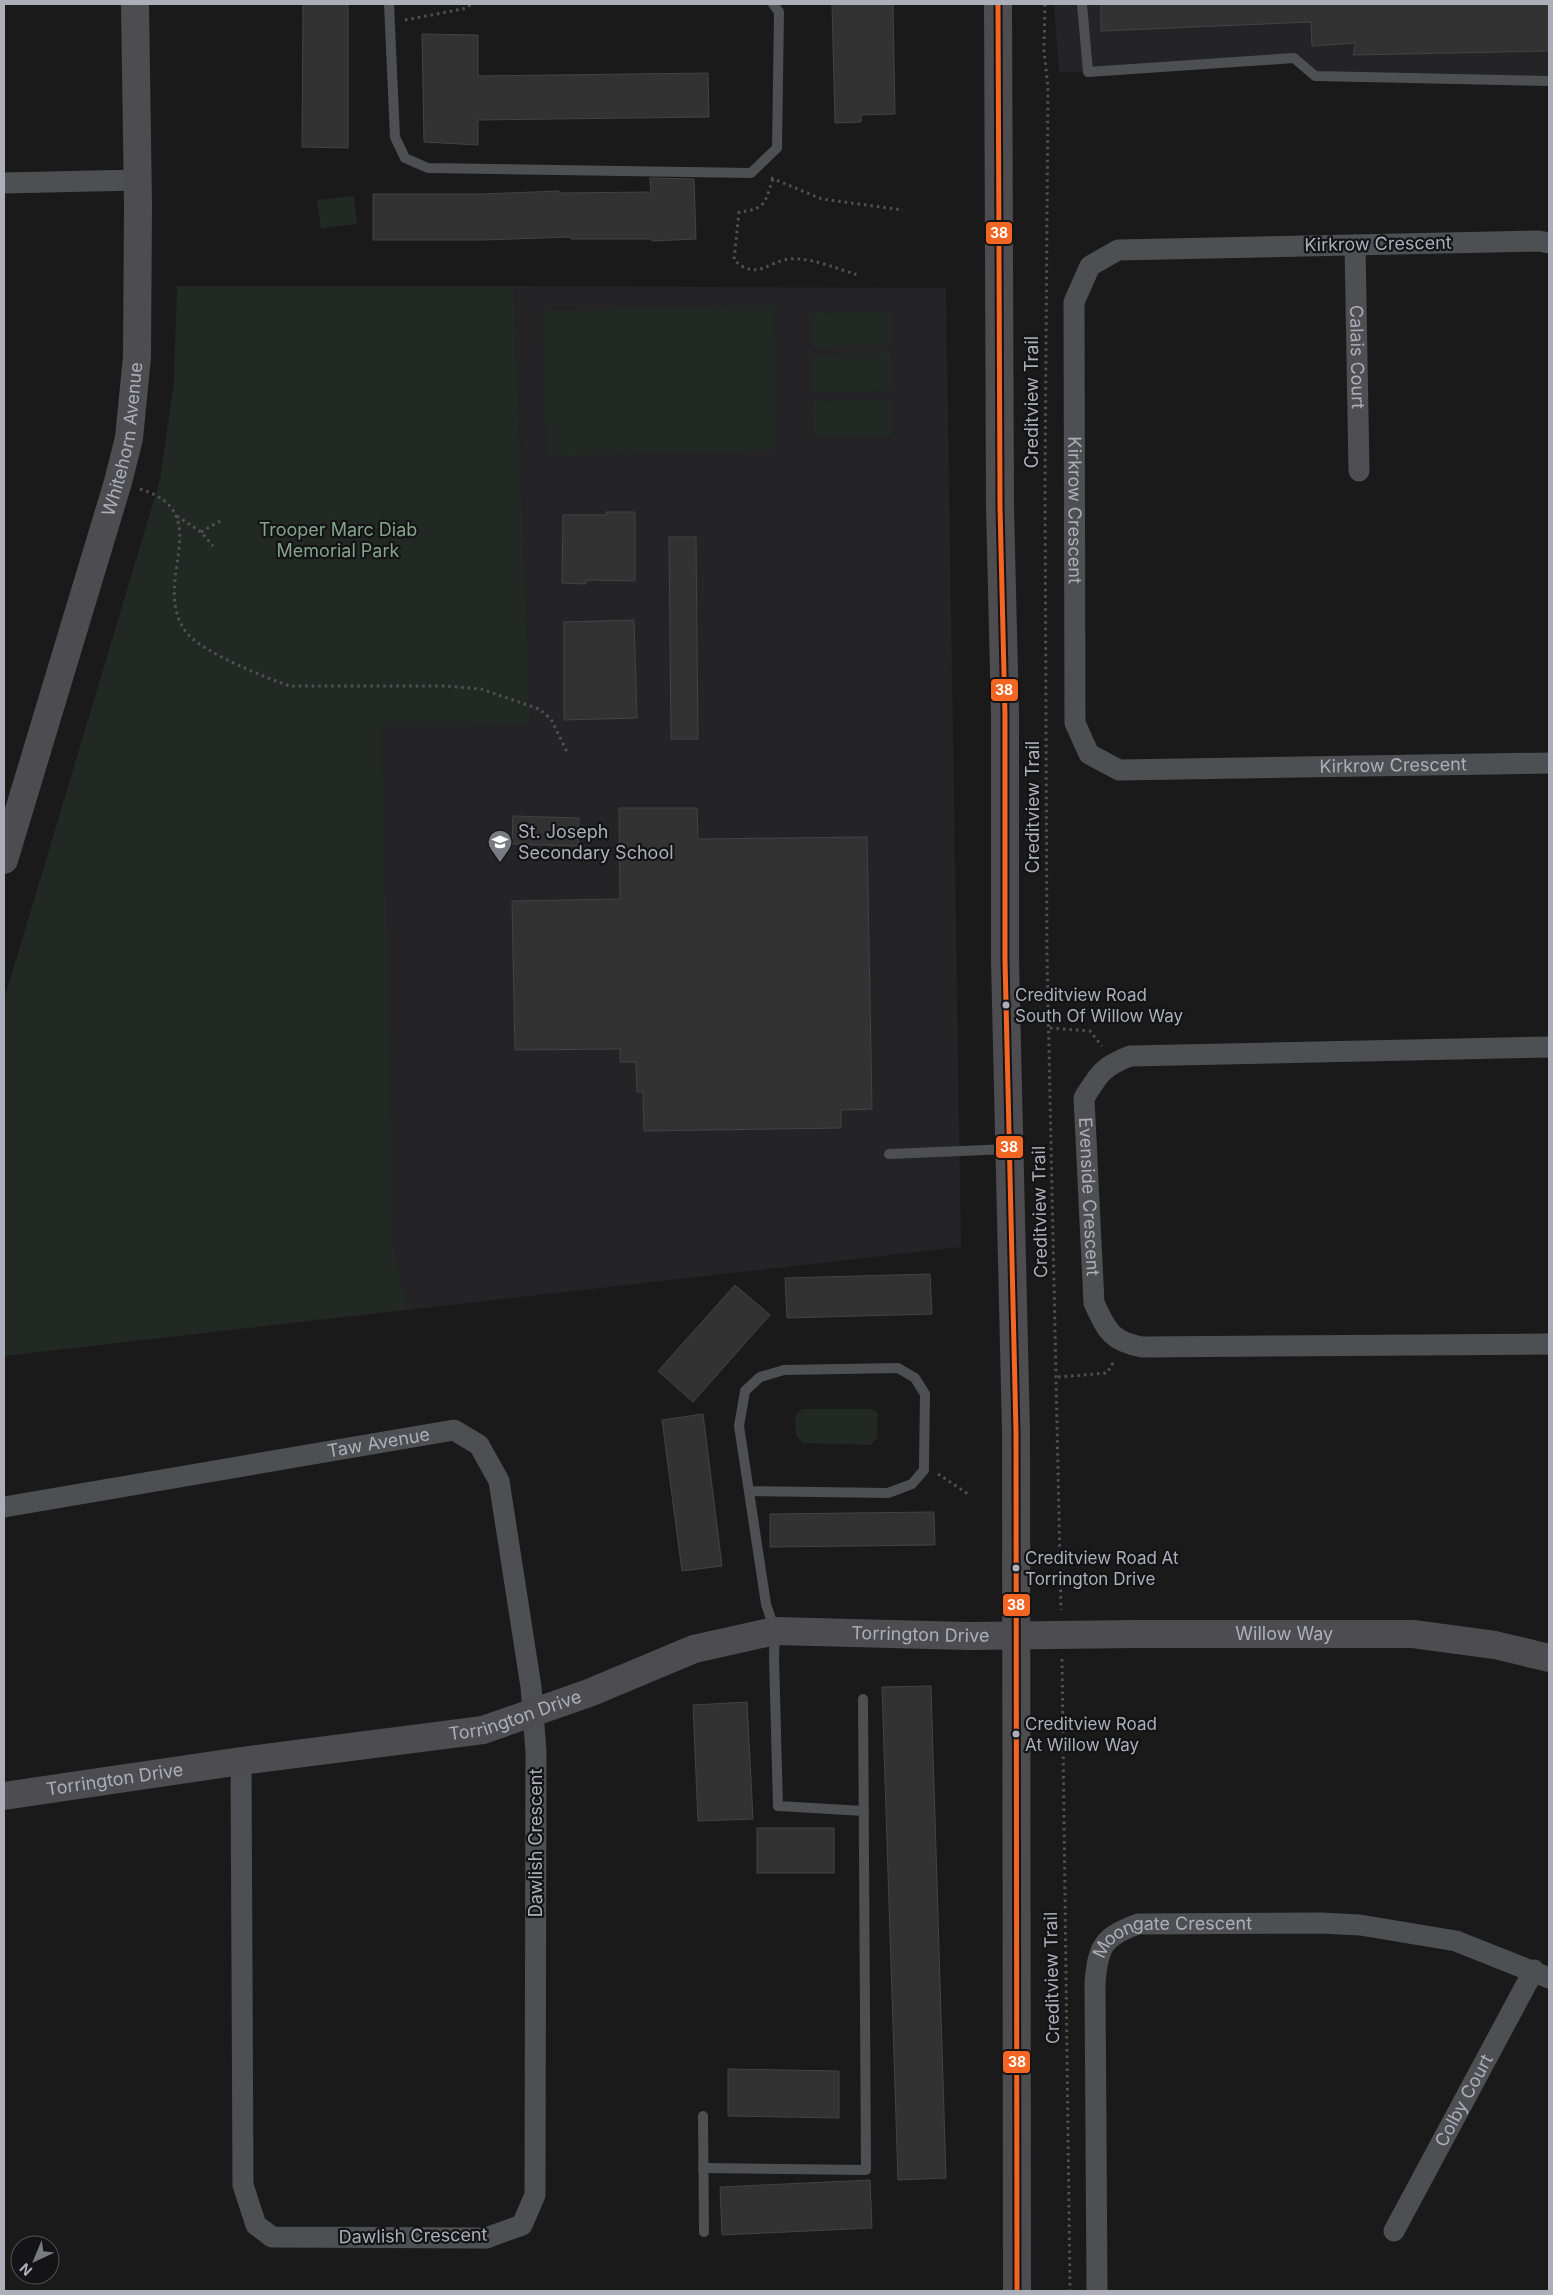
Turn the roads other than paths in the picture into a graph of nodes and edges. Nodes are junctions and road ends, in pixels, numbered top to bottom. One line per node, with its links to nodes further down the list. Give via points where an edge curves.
1 (135, 4): 7 (street, Whitehorn Avenue)
2 (389, 4): 3 (lane, via 395,137 405,158 428,168 751,173 777,148 779,12)
3 (774, 4)
4 (998, 4): 15 (street, via 1000,497)
5 (1082, 4): 6 (lane, via 1088,72 1294,58 1316,76)
6 (1549, 81)
7 (138, 180): 8 (street); 13 (street, Whitehorn Avenue, via 137,357 128,438 118,482)
8 (4, 183)
9 (1549, 243): 10 (street, Kirkrow Crescent)
10 (1355, 245): 11 (street, Calais Court); 12 (street, Kirkrow Crescent, via 1118,250 1090,266 1074,302 1075,723 1089,754 1119,770)
11 (1359, 471)
12 (1549, 763)
13 (4, 860)
14 (1549, 1047): 17 (street, Evenside Crescent, via 1130,1056 1100,1072 1084,1098 1094,1303 1108,1331 1126,1344 1142,1347)
15 (1010, 1149): 16 (lane); 21 (street)
16 (889, 1154)
17 (1549, 1344)
18 (749, 1491): 18 (lane, via 739,1426 745,1391 760,1377 784,1370 898,1368 915,1378 925,1394 924,1470 912,1484 888,1493); 20 (lane, via 766,1604)
19 (4, 1507): 24 (street, Taw Avenue, via 454,1430 479,1445 499,1481)
20 (775, 1631): 21 (street, Torrington Drive); 24 (street, Torrington Drive, via 694,1649 589,1693); 27 (lane, via 778,1806)
21 (1017, 1635): 22 (street, Willow Way, via 1413,1634 1495,1645); 33 (street)
22 (1549, 1658)
23 (863, 1699): 27 (lane)
24 (533, 1712): 25 (street, Torrington Drive, via 484,1730); 25 (street, Dawlish Crescent, via 536,1752 535,2195 522,2225 486,2238 272,2237 256,2225 243,2185)
25 (241, 1761): 26 (street, Torrington Drive)
26 (4, 1796)
27 (864, 1811): 30 (lane, via 866,2170)
28 (1542, 1974): 32 (street, Colby Court); 34 (street, Moongate Crescent, via 1456,1941 1360,1925 1138,1924 1118,1931 1105,1941 1097,1956 1095,1982)
29 (703, 2116): 30 (lane)
30 (704, 2168): 31 (lane)
31 (704, 2232)
32 (1394, 2232)
33 (1017, 2291)
34 (1097, 2291)

